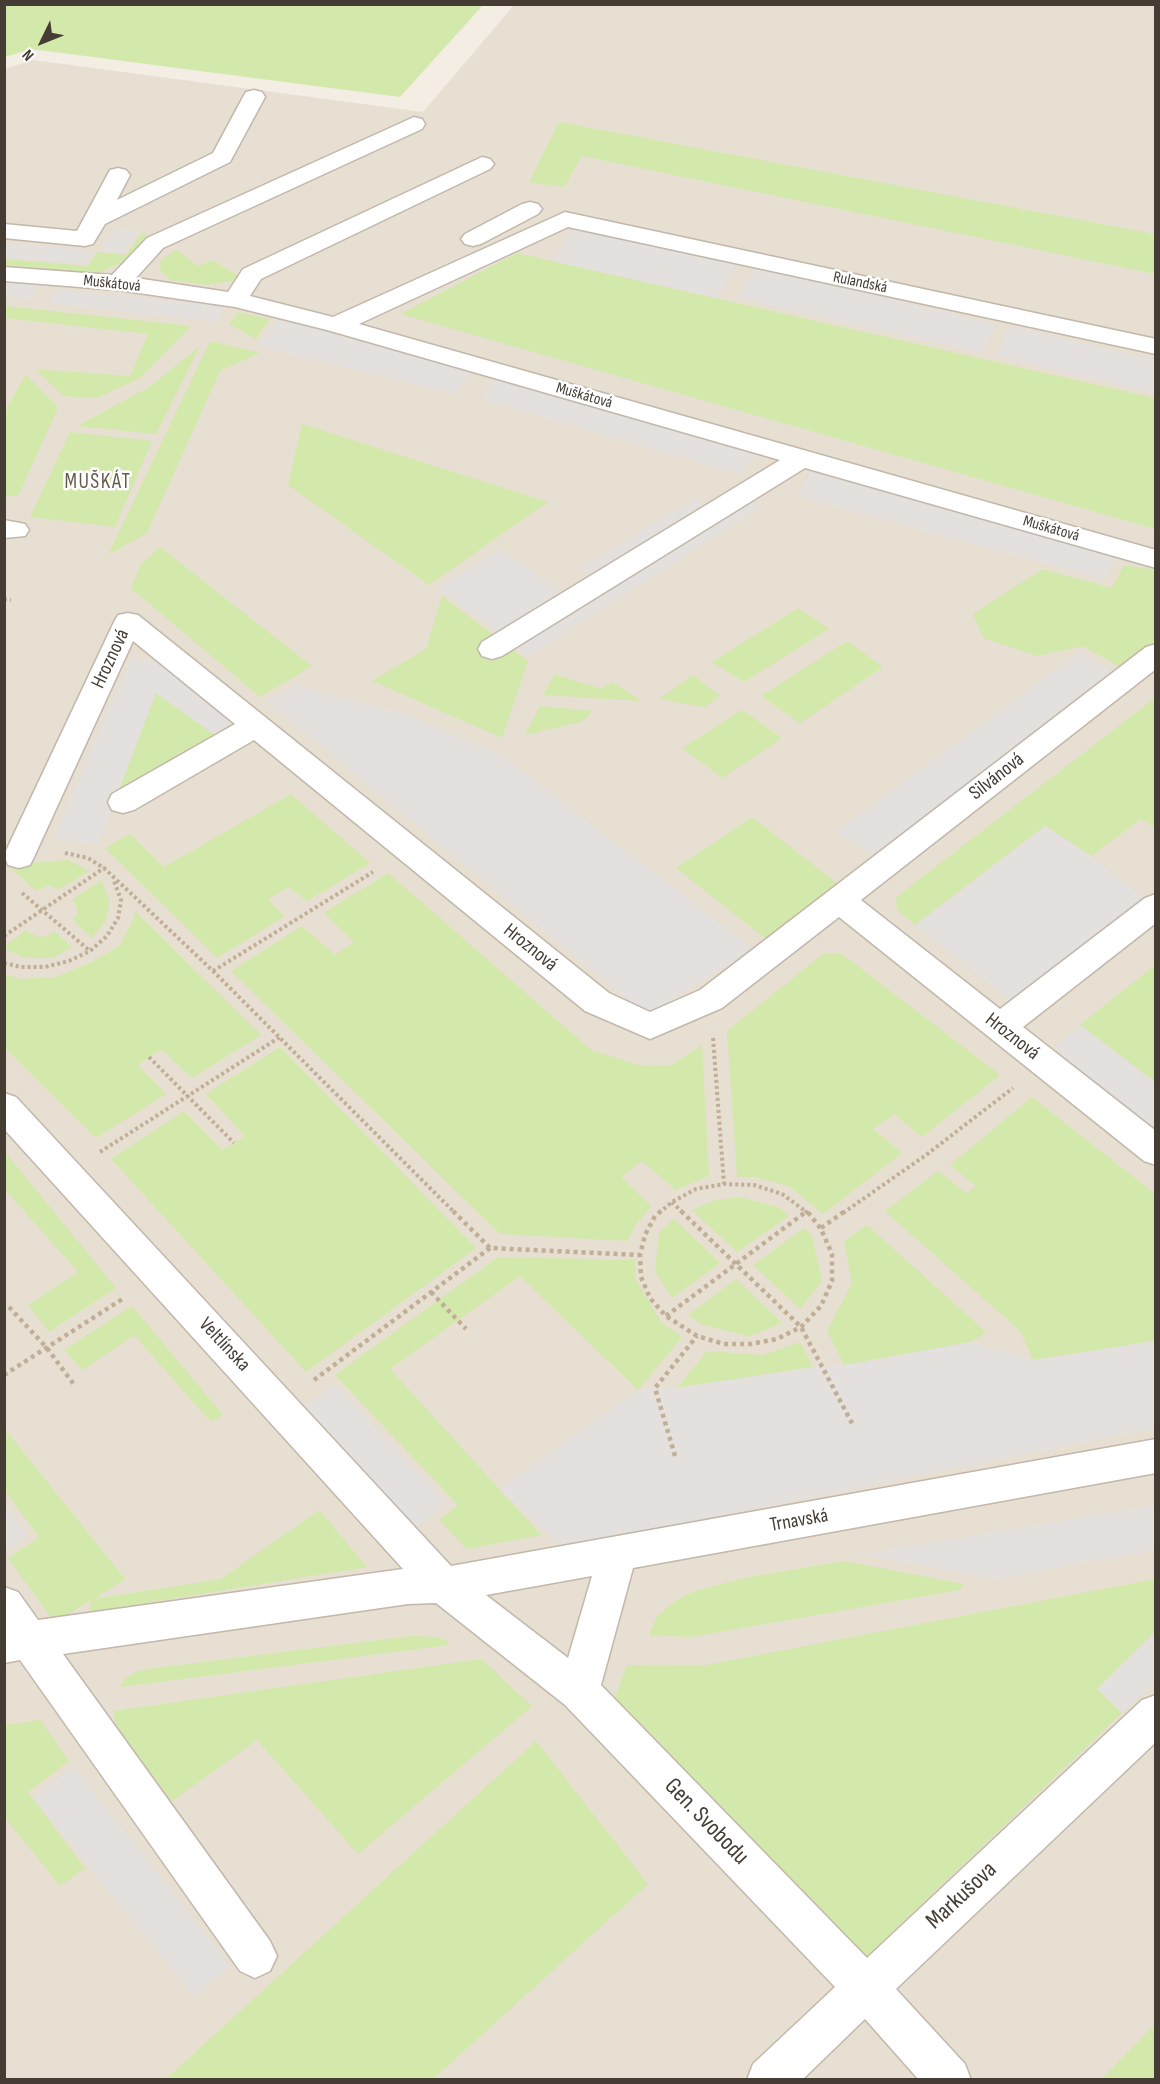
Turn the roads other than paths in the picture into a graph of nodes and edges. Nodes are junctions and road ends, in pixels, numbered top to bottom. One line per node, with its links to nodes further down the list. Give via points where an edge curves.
1 (255, 98): 6 (street, via 222,157)
2 (414, 124): 9 (street, via 155,243)
3 (482, 164): 10 (street, via 252,274)
4 (118, 175): 6 (street)
5 (530, 209): 11 (street, via 361,296)
6 (96, 219): 7 (street, via 86,239)
7 (4, 231)
8 (4, 274): 9 (street, Muškátová)
9 (118, 283): 10 (street, Muškátová)
10 (235, 300): 11 (street, Muškátová)
11 (336, 325): 12 (street, Rulandská, via 565,219); 13 (street, Muškátová)
12 (1155, 347)
13 (802, 458): 14 (street, Muškátová); 15 (street)
14 (1155, 559)
15 (492, 649)
16 (1155, 654): 20 (street, Silvánová)
17 (256, 725): 18 (street); 19 (street, Hroznová, via 128,622); 20 (street, Hroznová, via 597,1002 650,1026 711,999)
18 (123, 802)
19 (19, 857)
20 (838, 899): 22 (street, Hroznová)
21 (1155, 906): 22 (street)
22 (1000, 1027): 24 (street, Hroznová)
23 (4, 1106): 27 (street, Veltlínska)
24 (1155, 1151)
25 (1155, 1456): 26 (street, Trnavská)
26 (618, 1553): 27 (street, Trnavská); 30 (street)
27 (443, 1585): 29 (street, Trnavská, via 408,1586); 30 (street, Gen. Svobodu)
28 (4, 1605): 29 (street)
29 (17, 1642): 32 (street)
30 (579, 1691): 33 (street, Gen. Svobodu)
31 (1155, 1714): 33 (street, Markušova)
32 (255, 1956)
33 (865, 1987): 34 (street, Markušova); 35 (street, Gen. Svobodu)
34 (769, 2079)
35 (949, 2079)

